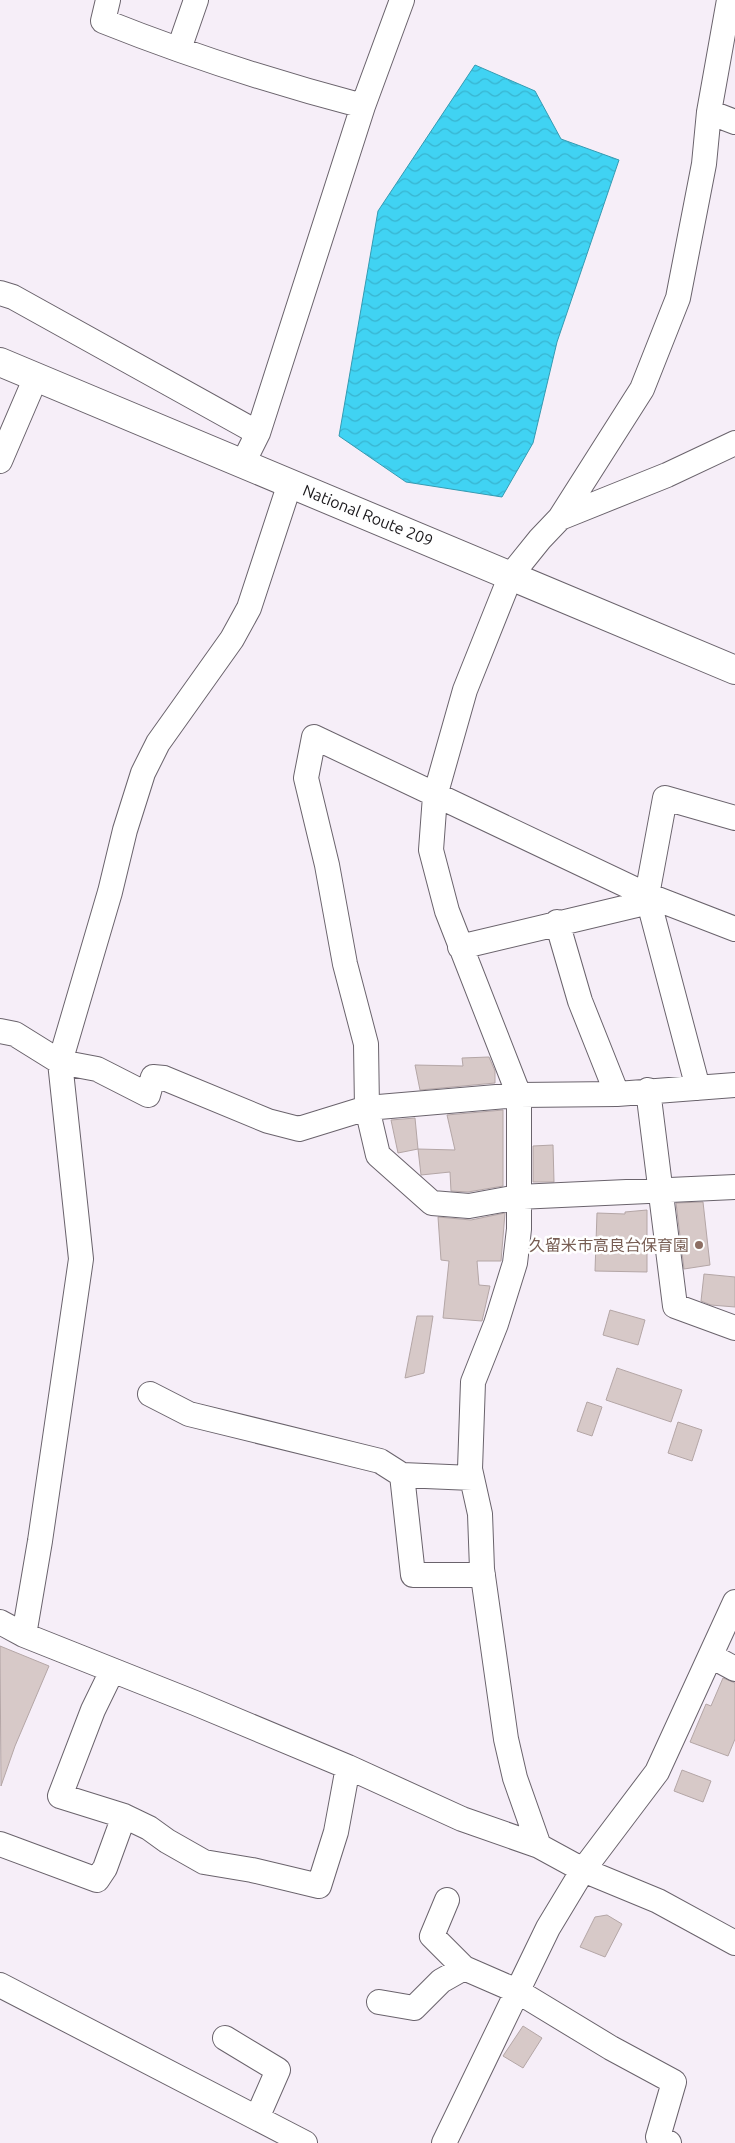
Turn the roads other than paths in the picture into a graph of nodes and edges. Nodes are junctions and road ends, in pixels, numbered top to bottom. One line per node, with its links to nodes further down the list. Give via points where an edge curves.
1 (108, 0): 5 (street, via 103,21)
2 (196, 0): 5 (street)
3 (402, 0): 6 (street)
4 (729, 0): 7 (street)
5 (179, 49): 6 (street, via 298,89)
6 (363, 106): 12 (street)
7 (709, 112): 8 (street); 17 (street, via 704,164 678,298 642,390)
8 (735, 122)
9 (0, 293): 12 (street, via 13,297)
10 (0, 362): 11 (highway, National Route 209)
11 (36, 377): 14 (street); 15 (highway, National Route 209)
12 (258, 433): 15 (street)
13 (735, 443): 17 (street, via 668,475)
14 (0, 461)
15 (243, 463): 16 (highway, National Route 209)
16 (290, 483): 18 (highway, National Route 209); 27 (street, via 249,608 232,639 158,743 143,773)
17 (560, 518): 18 (street)
18 (511, 575): 19 (highway, National Route 209); 20 (street, via 465,690)
19 (735, 670)
20 (435, 796): 22 (street); 25 (street, via 431,850); 33 (street, via 314,737 306,778 345,964 366,1044)
21 (735, 818): 22 (street, via 665,798)
22 (648, 898): 23 (street); 24 (street); 29 (street)
23 (557, 922): 25 (street); 31 (street, via 580,1001)
24 (735, 929)
25 (460, 947): 32 (street)
26 (0, 1031): 27 (street, via 14,1034)
27 (60, 1062): 33 (street, via 97,1069 148,1095 153,1077 164,1078 268,1121 299,1129); 44 (street, via 81,1259)
28 (735, 1085): 29 (street)
29 (698, 1088): 30 (street)
30 (648, 1090): 31 (street); 35 (street)
31 (617, 1094): 32 (street)
32 (519, 1095): 33 (street); 36 (street)
33 (367, 1108): 36 (street, via 378,1156 432,1204 469,1206)
34 (735, 1187): 35 (street)
35 (659, 1190): 36 (street); 37 (street, via 675,1306)
36 (518, 1197): 40 (street, via 520,1229 515,1264 473,1382)
37 (735, 1328)
38 (150, 1394): 39 (street, via 188,1414 380,1461)
39 (402, 1475): 40 (street); 41 (street, via 412,1575)
40 (472, 1478): 41 (street, via 480,1514)
41 (483, 1575): 51 (street, via 506,1739 515,1778)
42 (735, 1602): 45 (street)
43 (0, 1622): 44 (street)
44 (24, 1635): 47 (street)
45 (711, 1656): 46 (street); 52 (street, via 657,1772)
46 (735, 1669)
47 (112, 1670): 48 (street); 49 (street, via 60,1796)
48 (348, 1768): 49 (street, via 336,1832 318,1886 204,1862); 51 (street, via 462,1819)
49 (124, 1816): 50 (street, via 105,1868 97,1880)
50 (0, 1844)
51 (539, 1846): 52 (street)
52 (583, 1870): 54 (street, via 658,1901); 57 (street, via 548,1928)
53 (447, 1900): 55 (street, via 432,1936)
54 (735, 1943)
55 (464, 1968): 57 (street); 58 (street, via 441,1982 414,2008)
56 (0, 1985): 60 (street)
57 (517, 1991): 62 (street); 63 (street, via 674,2082 658,2137)
58 (379, 2002)
59 (224, 2038): 60 (street, via 278,2070)
60 (257, 2118): 61 (street)
61 (305, 2143)
62 (444, 2143)
63 (670, 2143)

